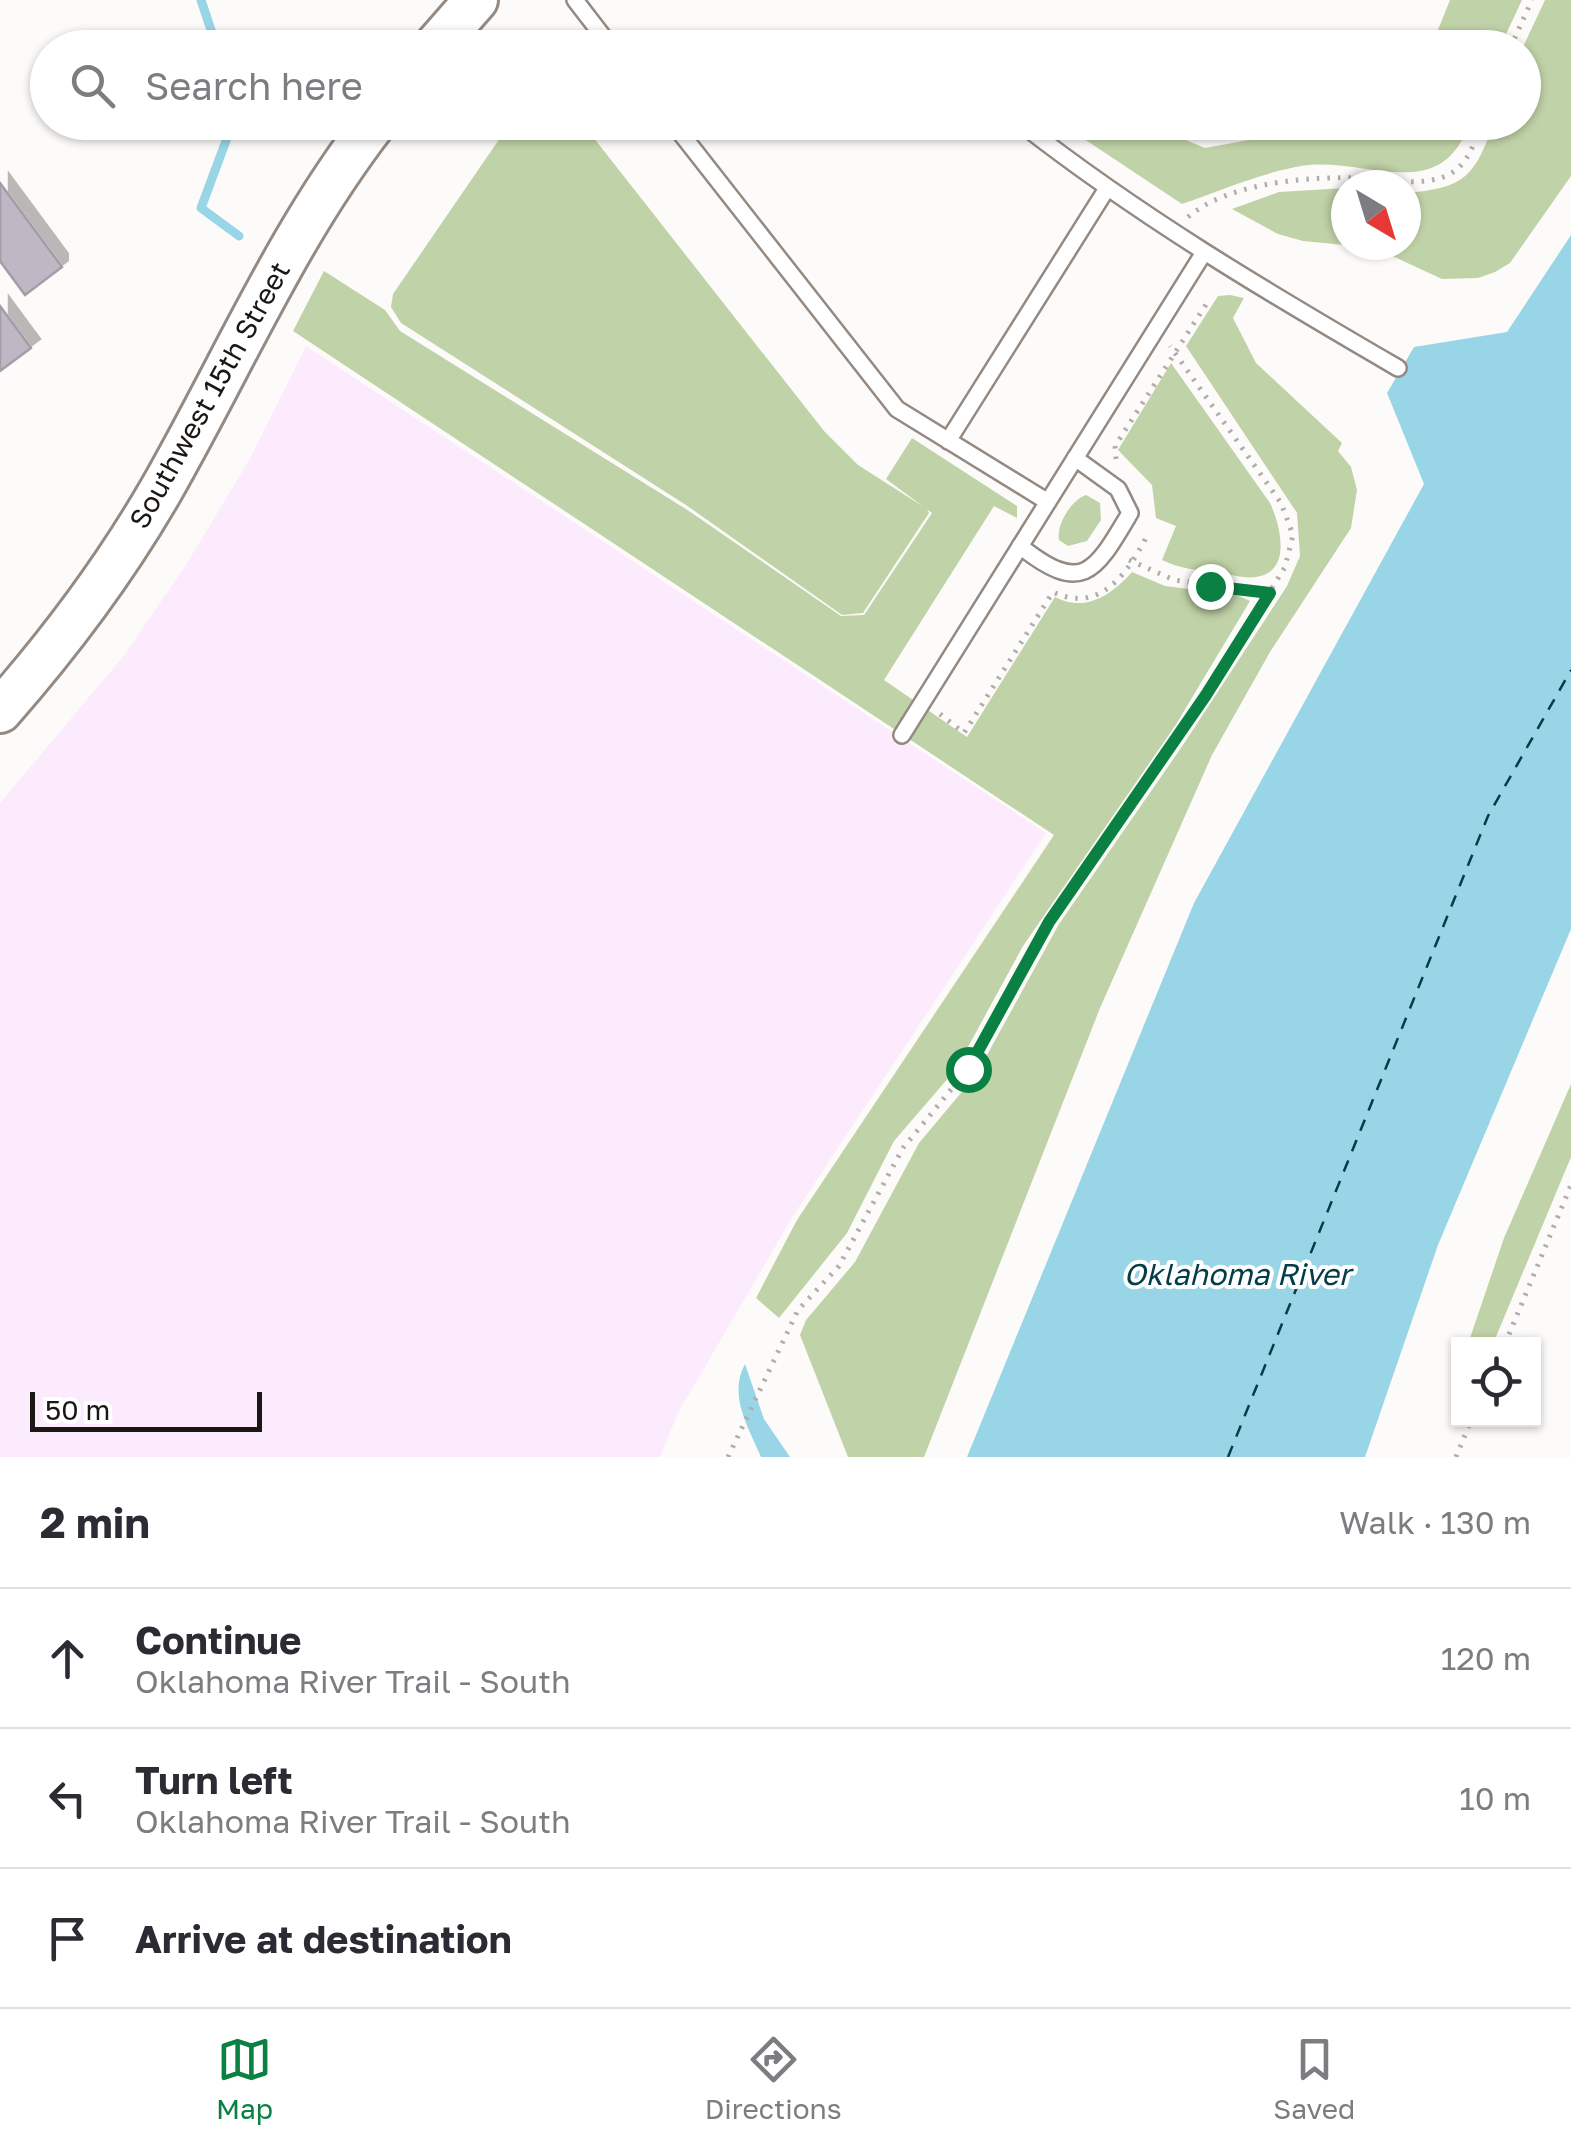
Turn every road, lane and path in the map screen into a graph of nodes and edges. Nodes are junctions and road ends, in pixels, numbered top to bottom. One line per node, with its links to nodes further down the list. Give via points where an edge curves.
1 (476, 0): 4 (main road)
2 (575, 0): 5 (lane)
3 (1532, 0): 6 (path)
4 (450, 30)
5 (598, 30)
6 (1518, 30)
7 (363, 140): 22 (main road, Southwest 15th Street, via 273,276 160,491 81,612)
8 (686, 140): 16 (lane, via 897,408)
9 (1042, 140): 11 (lane)
10 (1475, 140): 12 (path, via 1447,175 1413,181 1294,179 1213,203)
11 (1106, 190): 12 (lane); 16 (lane)
12 (1170, 233): 13 (lane)
13 (1202, 254): 14 (lane); 15 (lane)
14 (1156, 327): 17 (lane); 21 (path, via 1288,519 1291,552)
15 (1398, 368)
16 (948, 440): 18 (lane)
17 (1075, 458): 18 (lane); 20 (lane, via 1126,500 1130,513)
18 (1048, 502): 19 (lane)
19 (1020, 546): 20 (lane, via 1060,574 1074,576 1100,564); 23 (lane)
20 (1110, 548): 21 (path, via 1174,580)
21 (1270, 593): 27 (path, via 1049,922 968,1069 903,1148 839,1266 795,1316)
22 (0, 710)
23 (902, 735)
24 (1571, 1185): 25 (path)
25 (1508, 1337)
26 (1468, 1427): 28 (path)
27 (728, 1457)
28 (1456, 1457)

